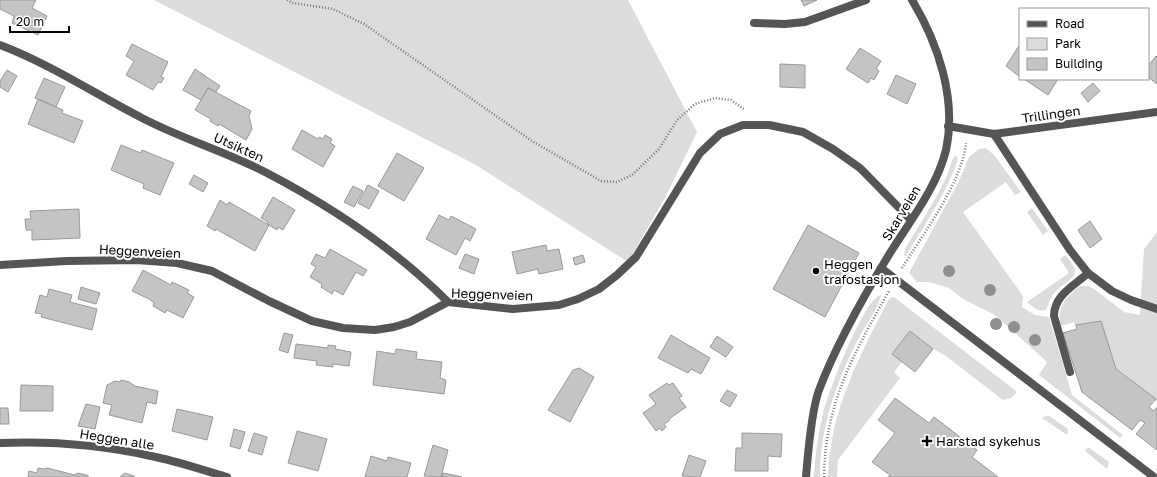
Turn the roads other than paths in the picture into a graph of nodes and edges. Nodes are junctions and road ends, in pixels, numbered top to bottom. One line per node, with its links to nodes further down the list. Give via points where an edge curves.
1 (866, 0): 3 (street, via 805,22)
2 (912, 0): 6 (street, Skarveien, via 936,49 947,91)
3 (754, 23)
4 (0, 45): 12 (street, Utsikten, via 30,56 143,118 267,173 337,214 384,247 417,272)
5 (1157, 112): 7 (street, Trillingen)
6 (948, 126): 7 (street, Trillingen); 8 (street, Skarveien, via 946,150 940,167)
7 (994, 134): 11 (street, via 1070,250)
8 (911, 220): 10 (street, Skarveien); 12 (street, Heggenveien, via 860,168 821,142 803,132 769,125 743,125 720,134 700,153 636,257 599,289 560,305 535,308 488,307)
9 (0, 265): 12 (street, Heggenveien, via 136,260 177,263 212,271 312,321 342,328 374,330 394,327 410,322)
10 (881, 268): 17 (street, Skarveien, via 849,326 818,391); 18 (street)
11 (1088, 273): 13 (street, via 1112,291); 14 (street, via 1060,297 1054,308)
12 (448, 302)
13 (1157, 309)
14 (1070, 372)
15 (0, 442): 16 (street, Heggen alle, via 74,444 151,456)
16 (227, 477)
17 (806, 477)
18 (1154, 477)

